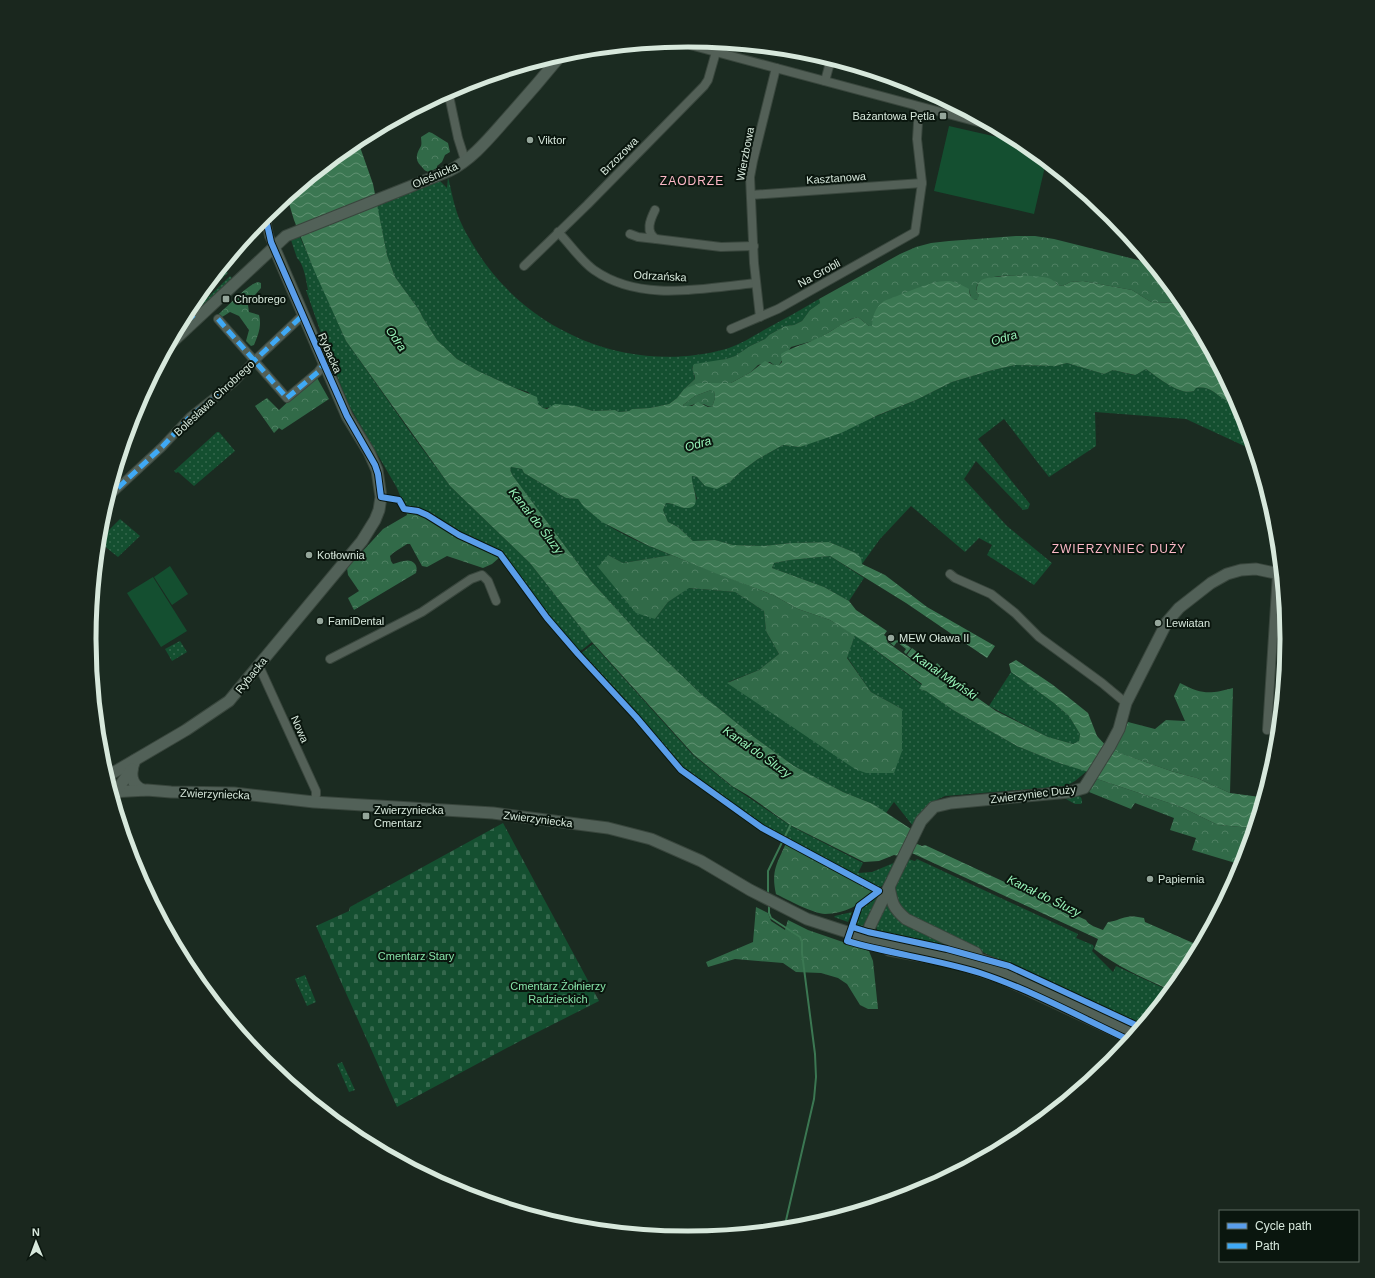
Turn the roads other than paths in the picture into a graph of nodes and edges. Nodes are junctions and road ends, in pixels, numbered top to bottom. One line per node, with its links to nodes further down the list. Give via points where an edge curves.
1 (698, 47): 2 (street)
2 (716, 52): 5 (street); 15 (street, Brzozowa, via 704,86)
3 (555, 62): 10 (street, Oleśnicka, via 494,133)
4 (830, 64): 6 (street)
5 (776, 68): 6 (street); 12 (street, Wierzbowa, via 753,161 750,177)
6 (825, 81): 8 (street)
7 (449, 97): 10 (street)
8 (919, 107): 9 (street); 11 (street, via 917,139)
9 (975, 121)
10 (465, 160): 19 (street, Oleśnicka, via 453,169 286,236)
11 (922, 183): 12 (street, Kasztanowa); 24 (street, Na Grobli, via 915,232)
12 (751, 195): 18 (street, Wierzbowa)
13 (655, 210): 17 (street, via 649,230)
14 (266, 223): 19 (street, Rybacka)
15 (558, 232): 20 (street, Brzozowa); 21 (street, Odrzańska, via 595,271 626,285 680,290)
16 (630, 234): 17 (street)
17 (656, 239): 18 (street, via 721,247)
18 (754, 246): 21 (street, Wierzbowa)
19 (274, 247): 22 (street, Rybacka); 26 (street)
20 (524, 266)
21 (756, 283): 24 (street, Wierzbowa)
22 (303, 315): 29 (street, Bolesława Chrobrego); 30 (street, Rybacka)
23 (191, 316): 26 (street)
24 (760, 317): 27 (street, Na Grobli)
25 (218, 319): 29 (street)
26 (195, 320): 28 (street)
27 (731, 330)
28 (180, 334)
29 (254, 361): 30 (street, via 287,398); 31 (street, Bolesława Chrobrego)
30 (324, 364): 37 (street, Rybacka, via 348,416 375,465 380,491 379,510 362,541)
31 (115, 491)
32 (1275, 573): 38 (street, Zwierzyniec Duży, via 1256,569 1241,570 1227,574 1192,596 1167,622)
33 (950, 574): 38 (street, via 991,594 1039,637)
34 (1277, 595): 39 (street)
35 (496, 601): 36 (street, via 488,581 482,575 471,579 422,612)
36 (330, 659)
37 (262, 671): 40 (street, Rybacka, via 225,704); 46 (street, Nowa, via 316,791)
38 (1126, 703): 47 (street, Zwierzyniec Duży, via 1110,746 1084,788 1070,792 951,803 934,807 921,821)
39 (1267, 730)
40 (133, 765): 41 (street, Rybacka); 42 (street, via 131,774 134,784)
41 (115, 788)
42 (143, 790): 43 (street, Zwierzyniecka); 45 (street, Zwierzyniecka)
43 (116, 792)
44 (116, 792): 45 (street, Zwierzyniecka, via 158,796)
45 (171, 792): 46 (street, Zwierzyniecka, via 234,793)
46 (314, 802): 48 (street, Zwierzyniecka, via 493,813 608,828 651,839 701,860 750,890 807,919)
47 (890, 887): 48 (street, Zwierzyniec Duży); 49 (street, via 894,907 906,919 976,953)
48 (866, 939): 49 (street, Zwierzyniecka, via 881,943 890,950)
49 (980, 965): 50 (street, via 1008,969); 51 (street, via 1000,977)
50 (1133, 1029)
51 (1127, 1036)

